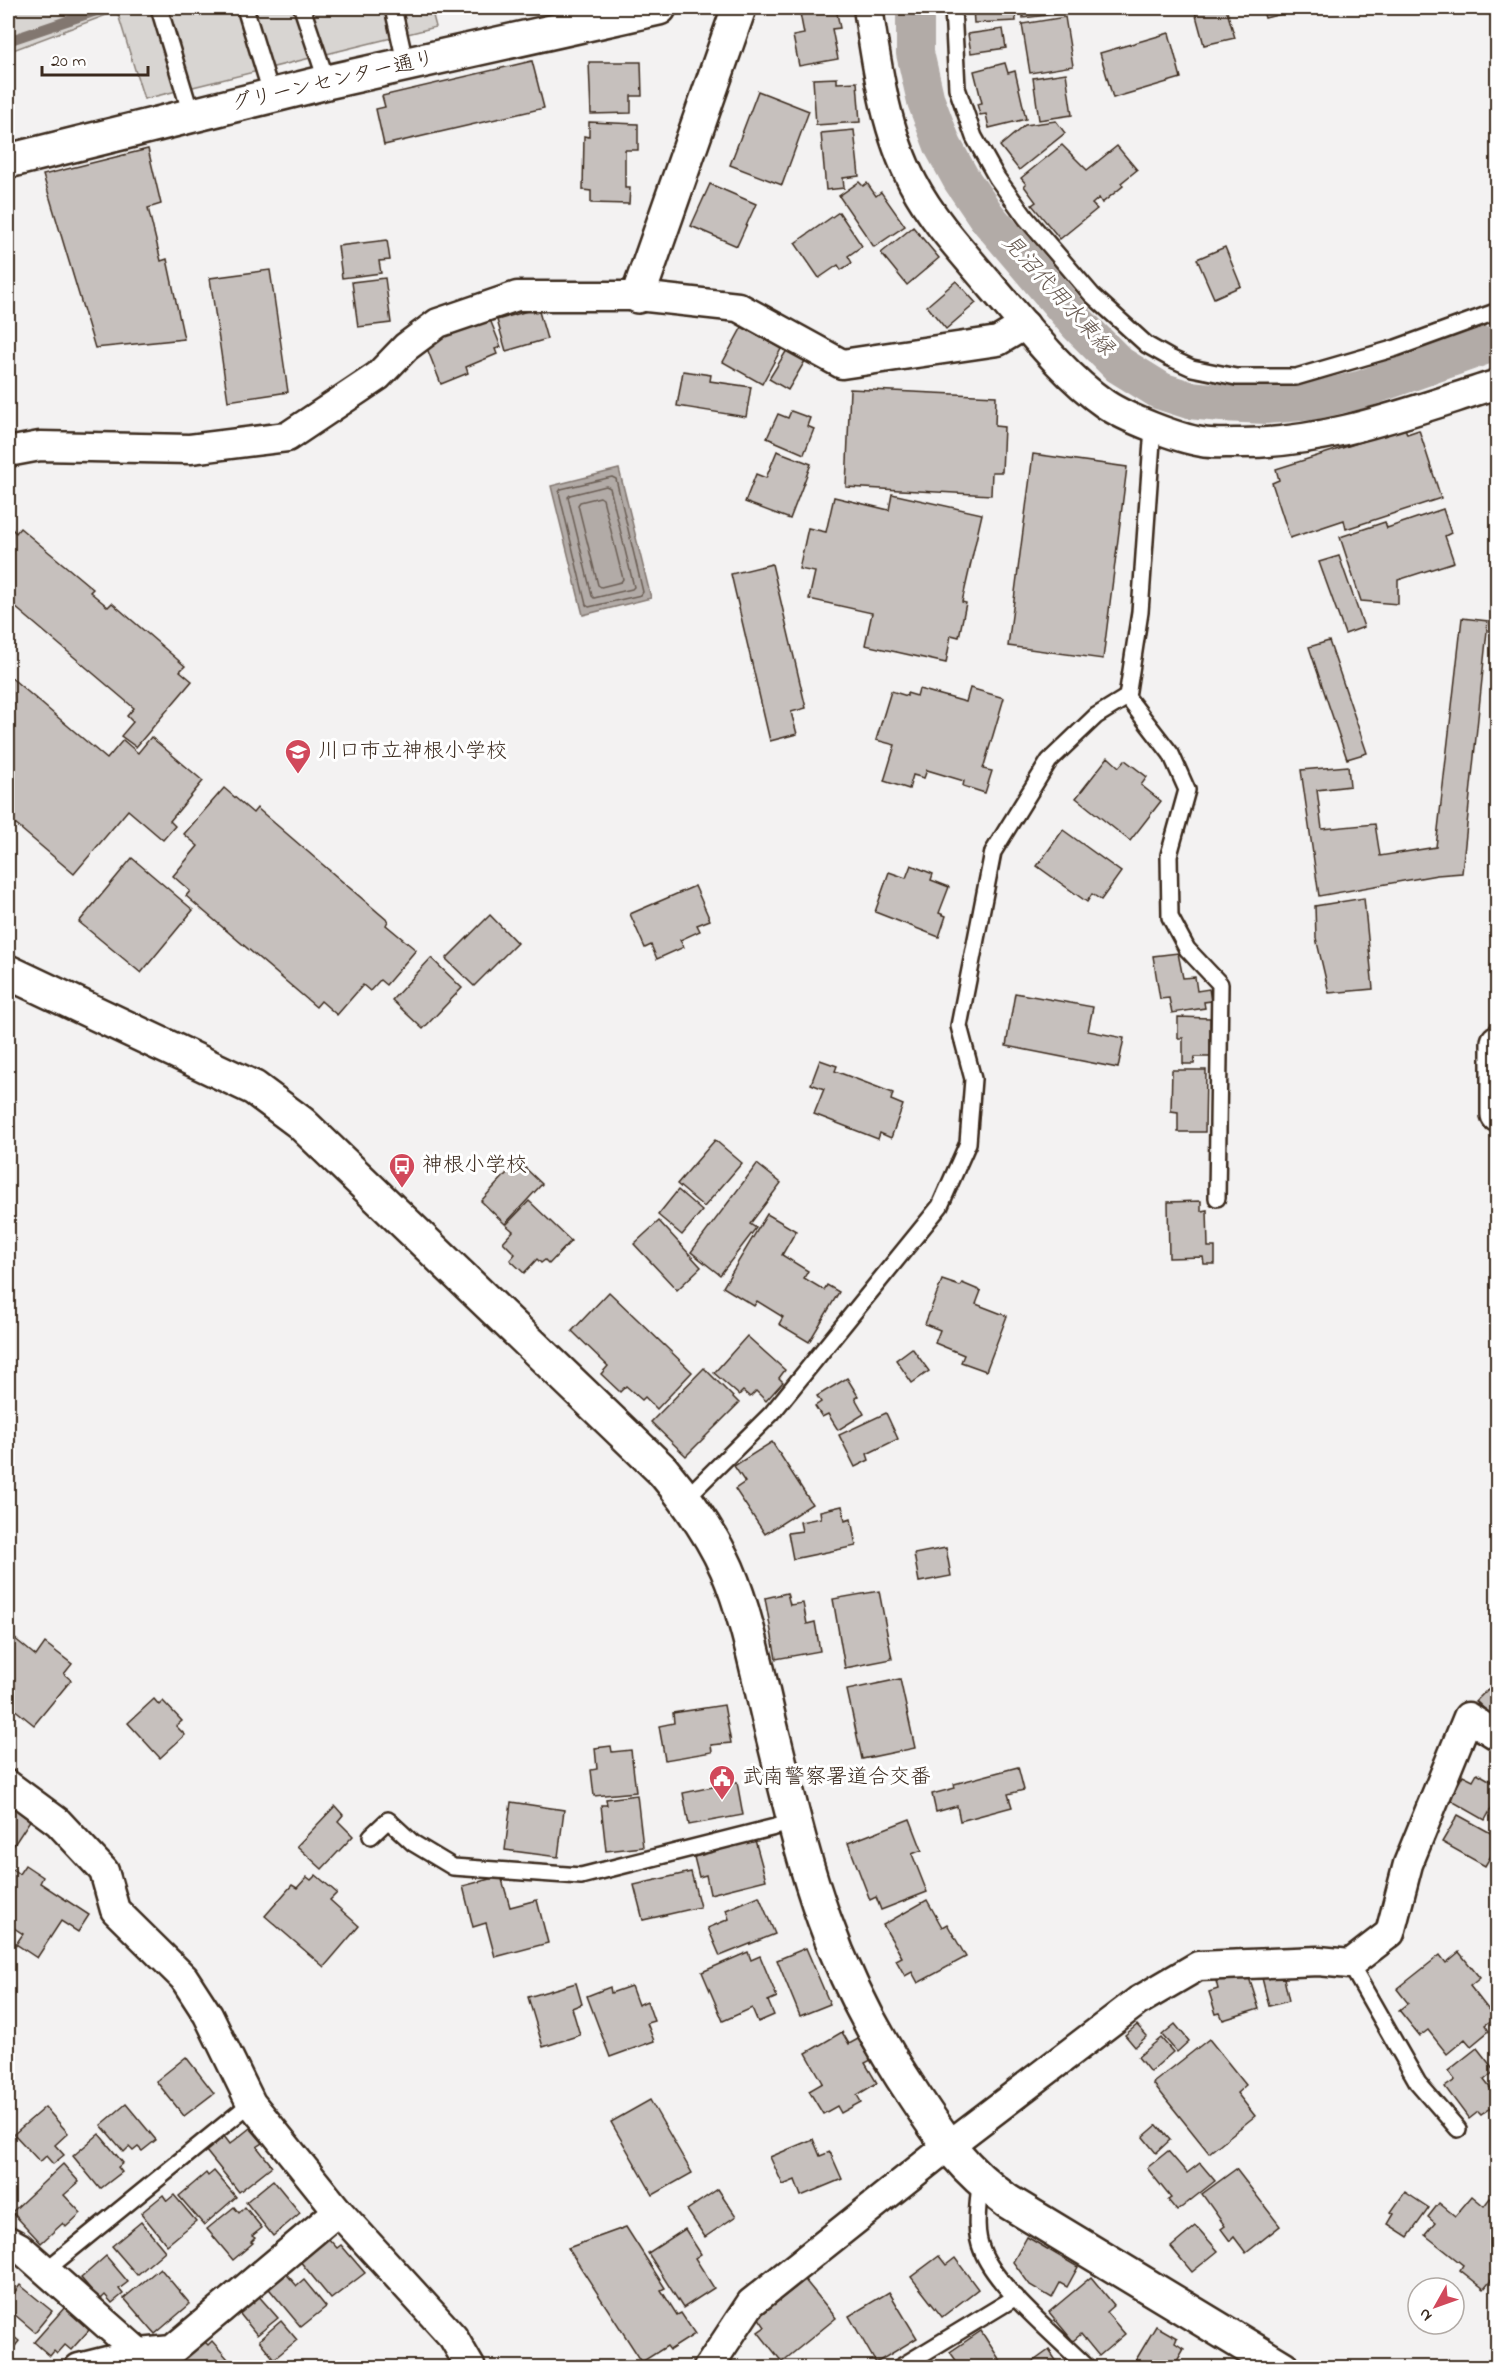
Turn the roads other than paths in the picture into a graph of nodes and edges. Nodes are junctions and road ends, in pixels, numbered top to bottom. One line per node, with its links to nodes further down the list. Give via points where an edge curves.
1 (159, 8): 12 (lane)
2 (244, 8): 11 (lane)
3 (302, 8): 10 (lane)
4 (393, 8): 9 (lane)
5 (659, 8): 9 (street, グリーンセンター通り)
6 (739, 8): 14 (street)
7 (868, 8): 16 (street, via 883,97 912,182 941,226)
8 (953, 8): 15 (lane, via 957,88 974,137 997,178 1092,295 1147,345 1170,358 1192,368 1236,377 1296,377 1396,348)
9 (406, 66): 10 (street, グリーンセンター通り)
10 (327, 82): 11 (street, グリーンセンター通り)
11 (272, 96): 12 (street, グリーンセンター通り)
12 (191, 114): 13 (street, グリーンセンター通り)
13 (8, 161)
14 (638, 296): 16 (street, via 738,307 842,364 999,341); 19 (street, via 517,296 438,323 406,347 378,376 287,437 190,449 40,446)
15 (1497, 311)
16 (1025, 325): 18 (street, via 1066,370 1106,404)
17 (1497, 384): 18 (street, via 1364,426 1265,444 1202,442)
18 (1153, 427): 20 (lane, via 1140,612)
19 (8, 452)
20 (1127, 697): 24 (lane, via 1171,754 1187,790 1169,855 1170,917 1187,949 1220,984); 25 (lane, via 1095,716 1048,761 993,852 959,1026 973,1079 968,1143 940,1206 772,1413)
21 (8, 972): 25 (street, via 254,1088 301,1123 663,1471)
22 (1497, 1042): 23 (street)
23 (1497, 1115)
24 (1217, 1198)
25 (686, 1498): 28 (street, via 728,1570)
26 (1497, 1736): 30 (street, via 1468,1717 1407,1864 1390,1933)
27 (8, 1785): 31 (street, via 58,1822 104,1871 115,1910 184,1978 208,2015)
28 (795, 1822): 29 (lane, via 581,1876 453,1867 413,1843 388,1820); 33 (street, via 824,1921 857,1995 897,2070)
29 (371, 1836)
30 (1350, 1964): 32 (lane, via 1418,2083); 33 (street, via 1319,1961 1198,1966 1138,2001)
31 (251, 2103): 35 (street); 37 (lane)
32 (1458, 2129)
33 (948, 2146): 34 (street); 42 (street, via 751,2303)
34 (980, 2181): 38 (lane, via 977,2233 982,2251); 45 (street)
35 (338, 2211): 39 (street, via 172,2350); 41 (street, via 453,2337)
36 (8, 2241): 37 (street)
37 (46, 2270): 39 (street)
38 (1016, 2297): 43 (lane); 44 (lane)
39 (139, 2354): 40 (street)
40 (79, 2367)
41 (471, 2367)
42 (708, 2367)
43 (899, 2367)
44 (1088, 2367)
45 (1283, 2367)

